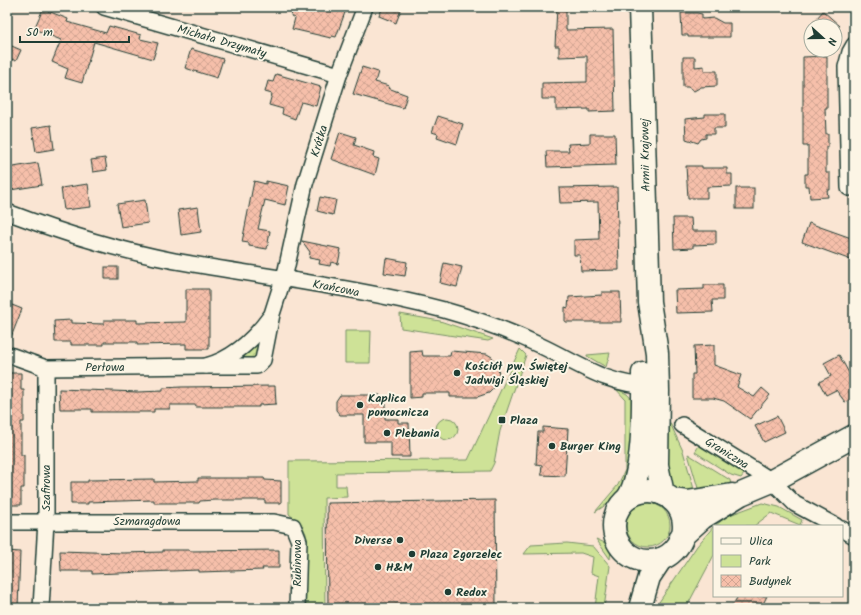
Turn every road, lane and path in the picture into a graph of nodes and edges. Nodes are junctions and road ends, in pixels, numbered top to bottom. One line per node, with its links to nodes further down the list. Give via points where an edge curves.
1 (104, 7): 5 (street, Michała Drzymały)
2 (365, 7): 5 (street, Krótka)
3 (640, 7): 13 (main road, Armii Krajowej, via 649,302 654,331)
4 (854, 45): 6 (street, via 846,67 849,188)
5 (339, 75): 8 (street, Krótka, via 305,184)
6 (854, 186)
7 (7, 212): 8 (street, Krańcowa, via 63,234 118,248)
8 (283, 278): 9 (street, Perłowa); 13 (street, Krańcowa, via 404,301 481,321 537,344 606,379)
9 (272, 314): 11 (street, Perłowa, via 260,331 233,355 222,362); 11 (street, Perłowa, via 263,360 257,366)
10 (7, 354): 12 (street, Perłowa)
11 (206, 366): 12 (street, Perłowa)
12 (46, 368): 20 (street, Szafirowa)
13 (651, 386): 18 (main road, Armii Krajowej, via 657,465); 19 (main road, Armii Krajowej, via 636,484)
14 (682, 424): 16 (street, Graniczna)
15 (854, 436): 16 (main road)
16 (772, 481): 17 (main road); 23 (street, Graniczna, via 795,504)
17 (741, 494): 18 (main road, via 687,502); 26 (main road, via 702,518)
18 (667, 497): 19 (main road, via 653,492 640,493); 26 (main road, via 679,509 683,519)
19 (628, 498): 27 (main road, via 616,514 614,524 619,544)
20 (46, 521): 21 (street, Szmaragdowa); 22 (street, Szmaragdowa); 29 (street, Szafirowa)
21 (7, 522)
22 (287, 523): 30 (street, Rubinowa, via 293,526 299,541)
23 (834, 525)
24 (843, 530): 25 (street)
25 (854, 536)
26 (682, 537): 28 (main road, via 676,548)
27 (630, 556): 28 (main road, via 643,560); 31 (main road, via 633,565)
28 (660, 559): 32 (main road, via 649,577)
29 (41, 608)
30 (296, 608)
31 (635, 608)
32 (640, 608)

